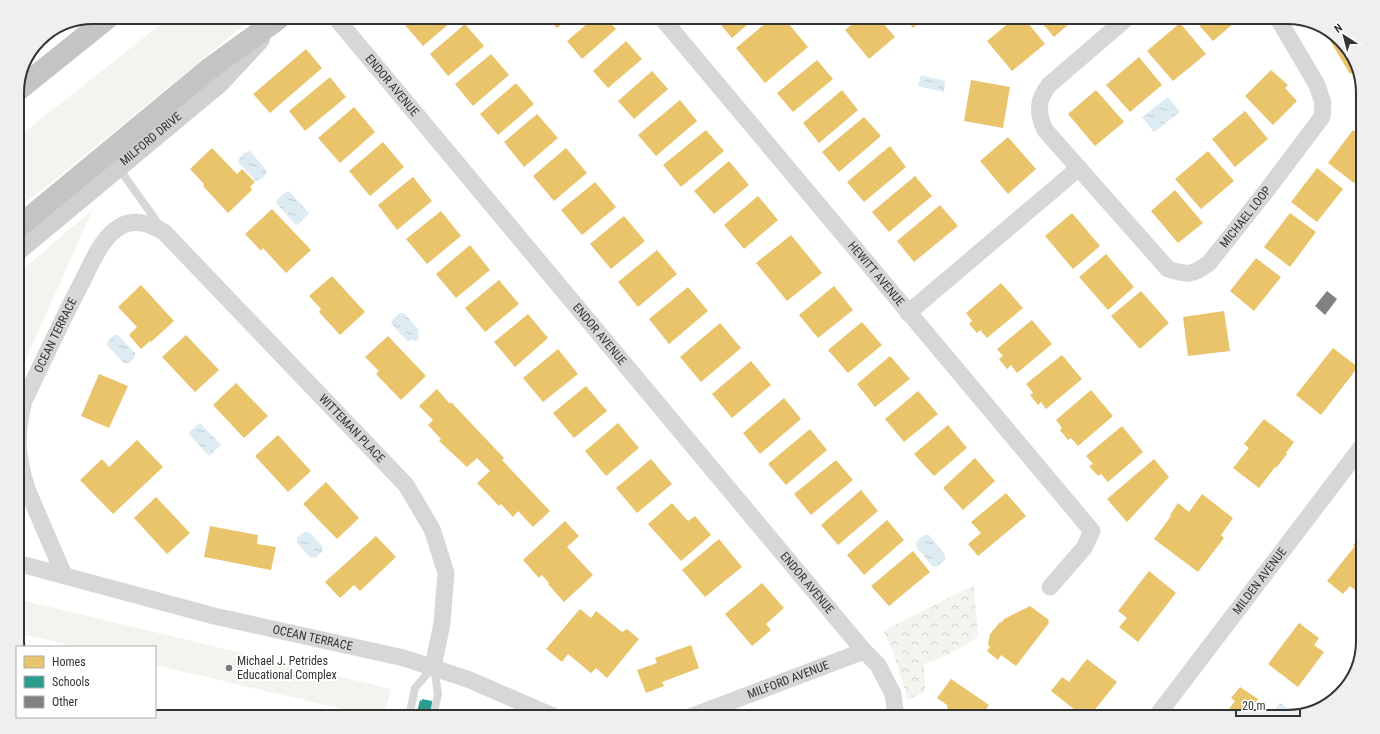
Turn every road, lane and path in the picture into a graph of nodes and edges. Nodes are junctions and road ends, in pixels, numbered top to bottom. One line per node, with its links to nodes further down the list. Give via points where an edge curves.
1 (100, 24): 8 (highway)
2 (271, 24): 11 (highway, via 210,69)
3 (273, 24): 9 (street, MILFORD DRIVE, via 219,82)
4 (340, 24): 21 (street, ENDOR AVENUE)
5 (667, 24): 14 (street, HEWITT AVENUE)
6 (1120, 24): 10 (street, MICHAEL LOOP, via 1049,85 1042,94 1039,114 1045,130)
7 (1281, 24): 10 (street, MICHAEL LOOP, via 1317,85 1323,103 1322,117 1267,190 1208,263 1198,271 1183,273 1168,269)
8 (24, 85)
9 (117, 166): 12 (lane); 13 (street, MILFORD DRIVE)
10 (1079, 168): 14 (street)
11 (24, 222)
12 (164, 232): 15 (street, OCEAN TERRACE, via 149,224 135,222 121,226 103,242); 22 (street, WITTEMAN PLACE, via 406,485 432,529 446,573 442,623)
13 (24, 244)
14 (908, 313): 20 (street, HEWITT AVENUE, via 1092,531 1084,548)
15 (24, 401)
16 (1356, 454): 28 (street, MILDEN AVENUE)
17 (24, 478): 19 (street, OCEAN TERRACE)
18 (24, 565): 19 (street, OCEAN TERRACE)
19 (64, 575): 22 (street, OCEAN TERRACE, via 214,616 404,658)
20 (1050, 587)
21 (864, 651): 26 (street, MILFORD AVENUE); 27 (street, ENDOR AVENUE, via 878,665 893,694)
22 (433, 667): 23 (lane, via 415,688); 24 (lane, via 438,694); 25 (street, OCEAN TERRACE)
23 (410, 710)
24 (435, 710)
25 (539, 710)
26 (708, 710)
27 (895, 710)
28 (1161, 710)

